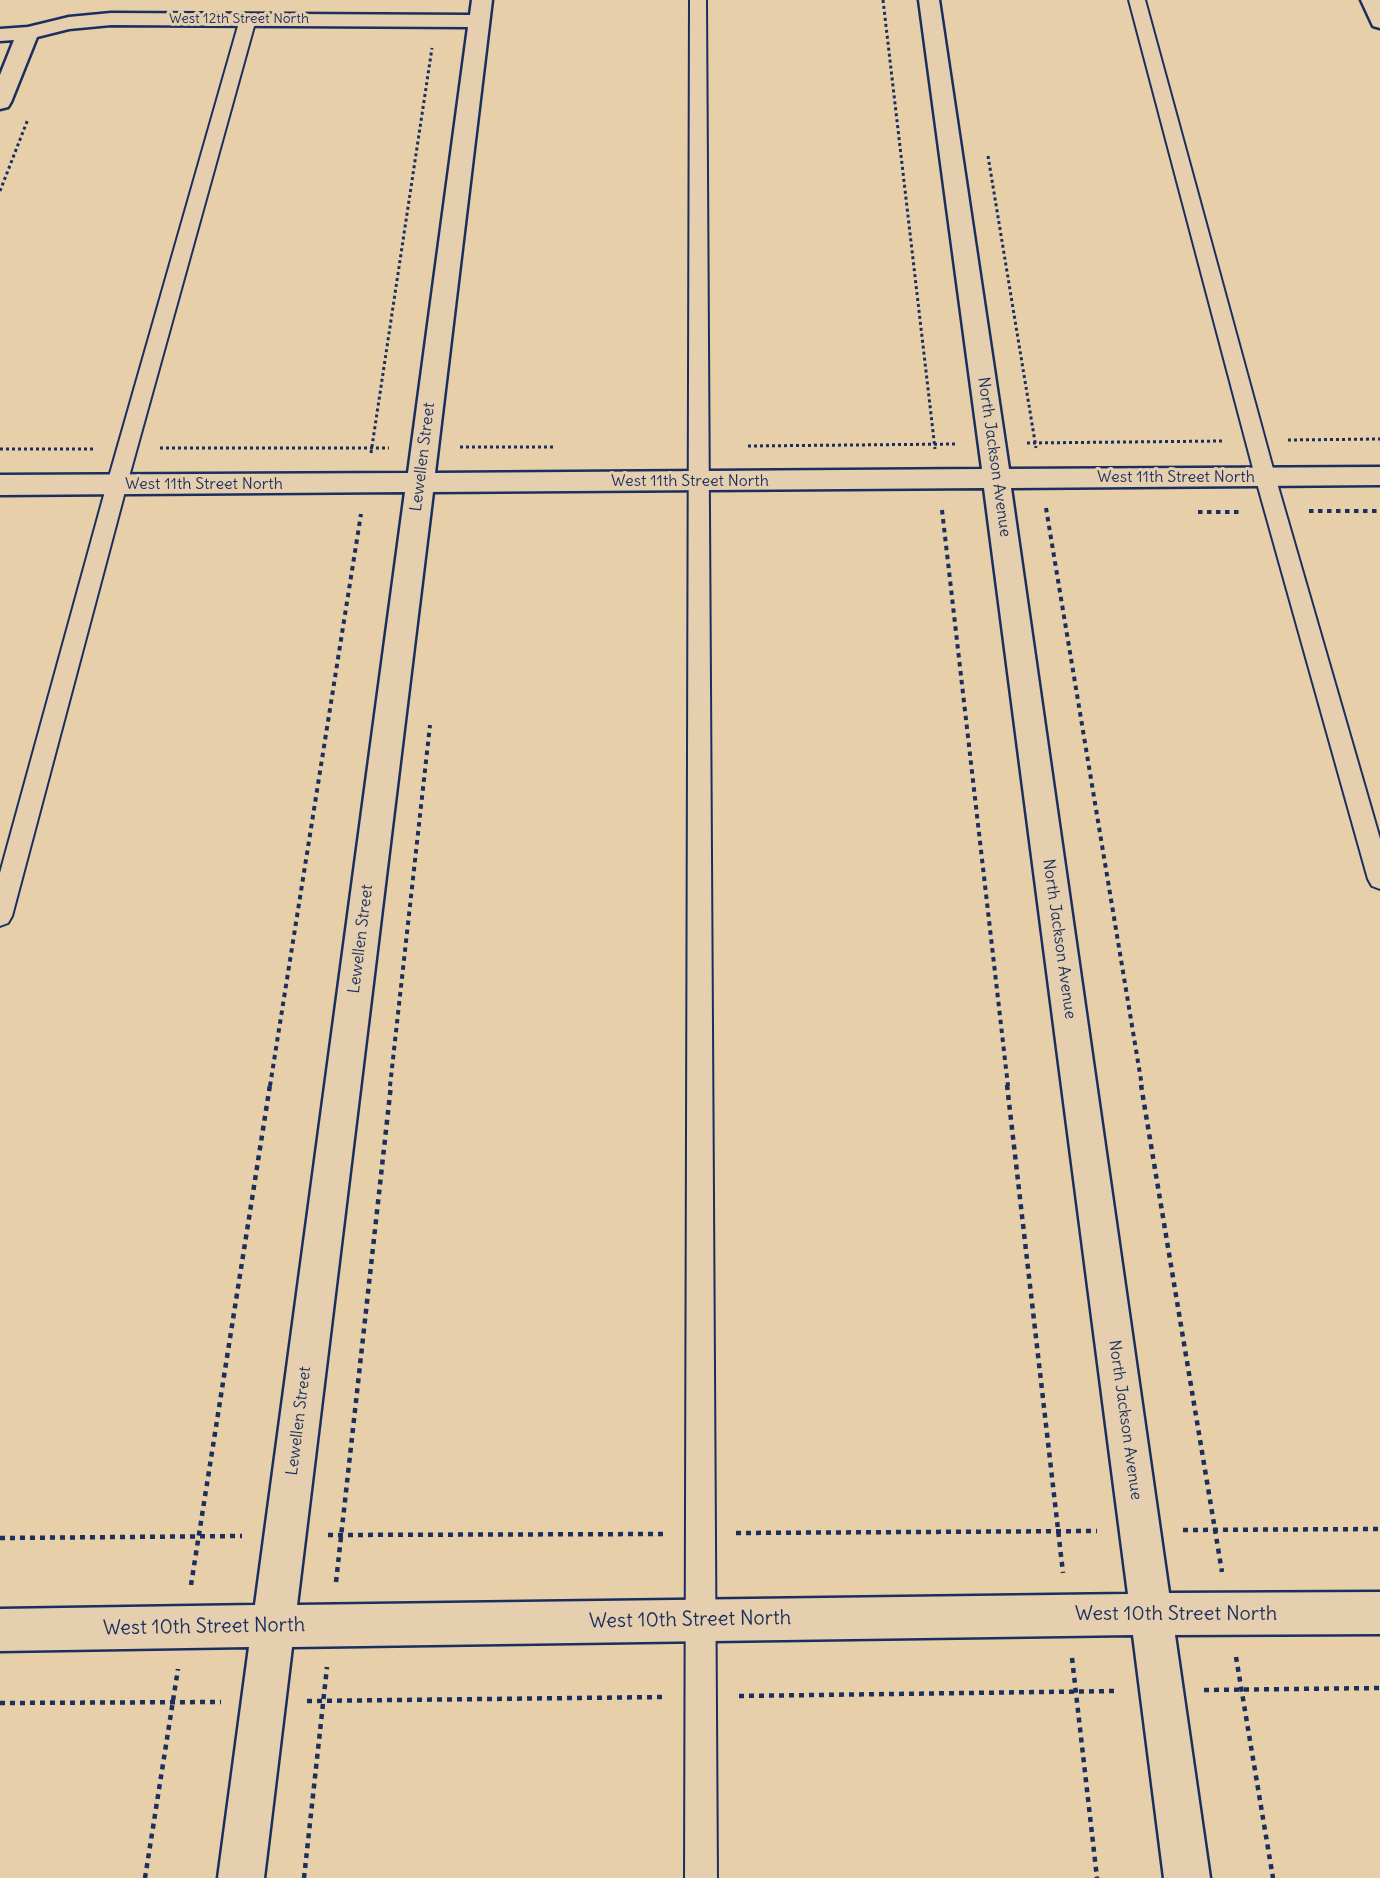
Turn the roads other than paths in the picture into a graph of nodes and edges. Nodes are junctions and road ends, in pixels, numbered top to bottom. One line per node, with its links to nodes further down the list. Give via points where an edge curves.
1 (698, 0): 14 (lane)
2 (929, 0): 13 (street, North Jackson Avenue)
3 (1137, 0): 11 (lane)
4 (1371, 0): 7 (street)
5 (481, 10): 6 (street, West 12th Street North, via 436,21); 15 (street, Lewellen Street)
6 (248, 19): 8 (street, West 12th Street North, via 111,19 69,23); 16 (lane)
7 (1380, 22)
8 (28, 33): 9 (street, West 12th Street North); 10 (street)
9 (0, 35)
10 (0, 102)
11 (1265, 476): 12 (street, West 11th Street North); 13 (street, West 11th Street North); 18 (lane)
12 (1380, 476)
13 (997, 478): 14 (street, West 11th Street North); 21 (street, North Jackson Avenue)
14 (698, 480): 15 (street, West 11th Street North); 22 (lane)
15 (420, 483): 16 (street, West 11th Street North); 23 (street, Lewellen Street)
16 (117, 484): 17 (street, West 11th Street North); 19 (lane)
17 (0, 485)
18 (1380, 879)
19 (0, 916)
20 (1380, 1613): 21 (street, West 10th Street North)
21 (1152, 1614): 22 (street, West 10th Street North); 27 (street, North Jackson Avenue)
22 (702, 1620): 23 (street, West 10th Street North); 26 (lane)
23 (273, 1626): 24 (street, West 10th Street North); 25 (street, Lewellen Street)
24 (0, 1630)
25 (241, 1878)
26 (701, 1878)
27 (1187, 1878)

